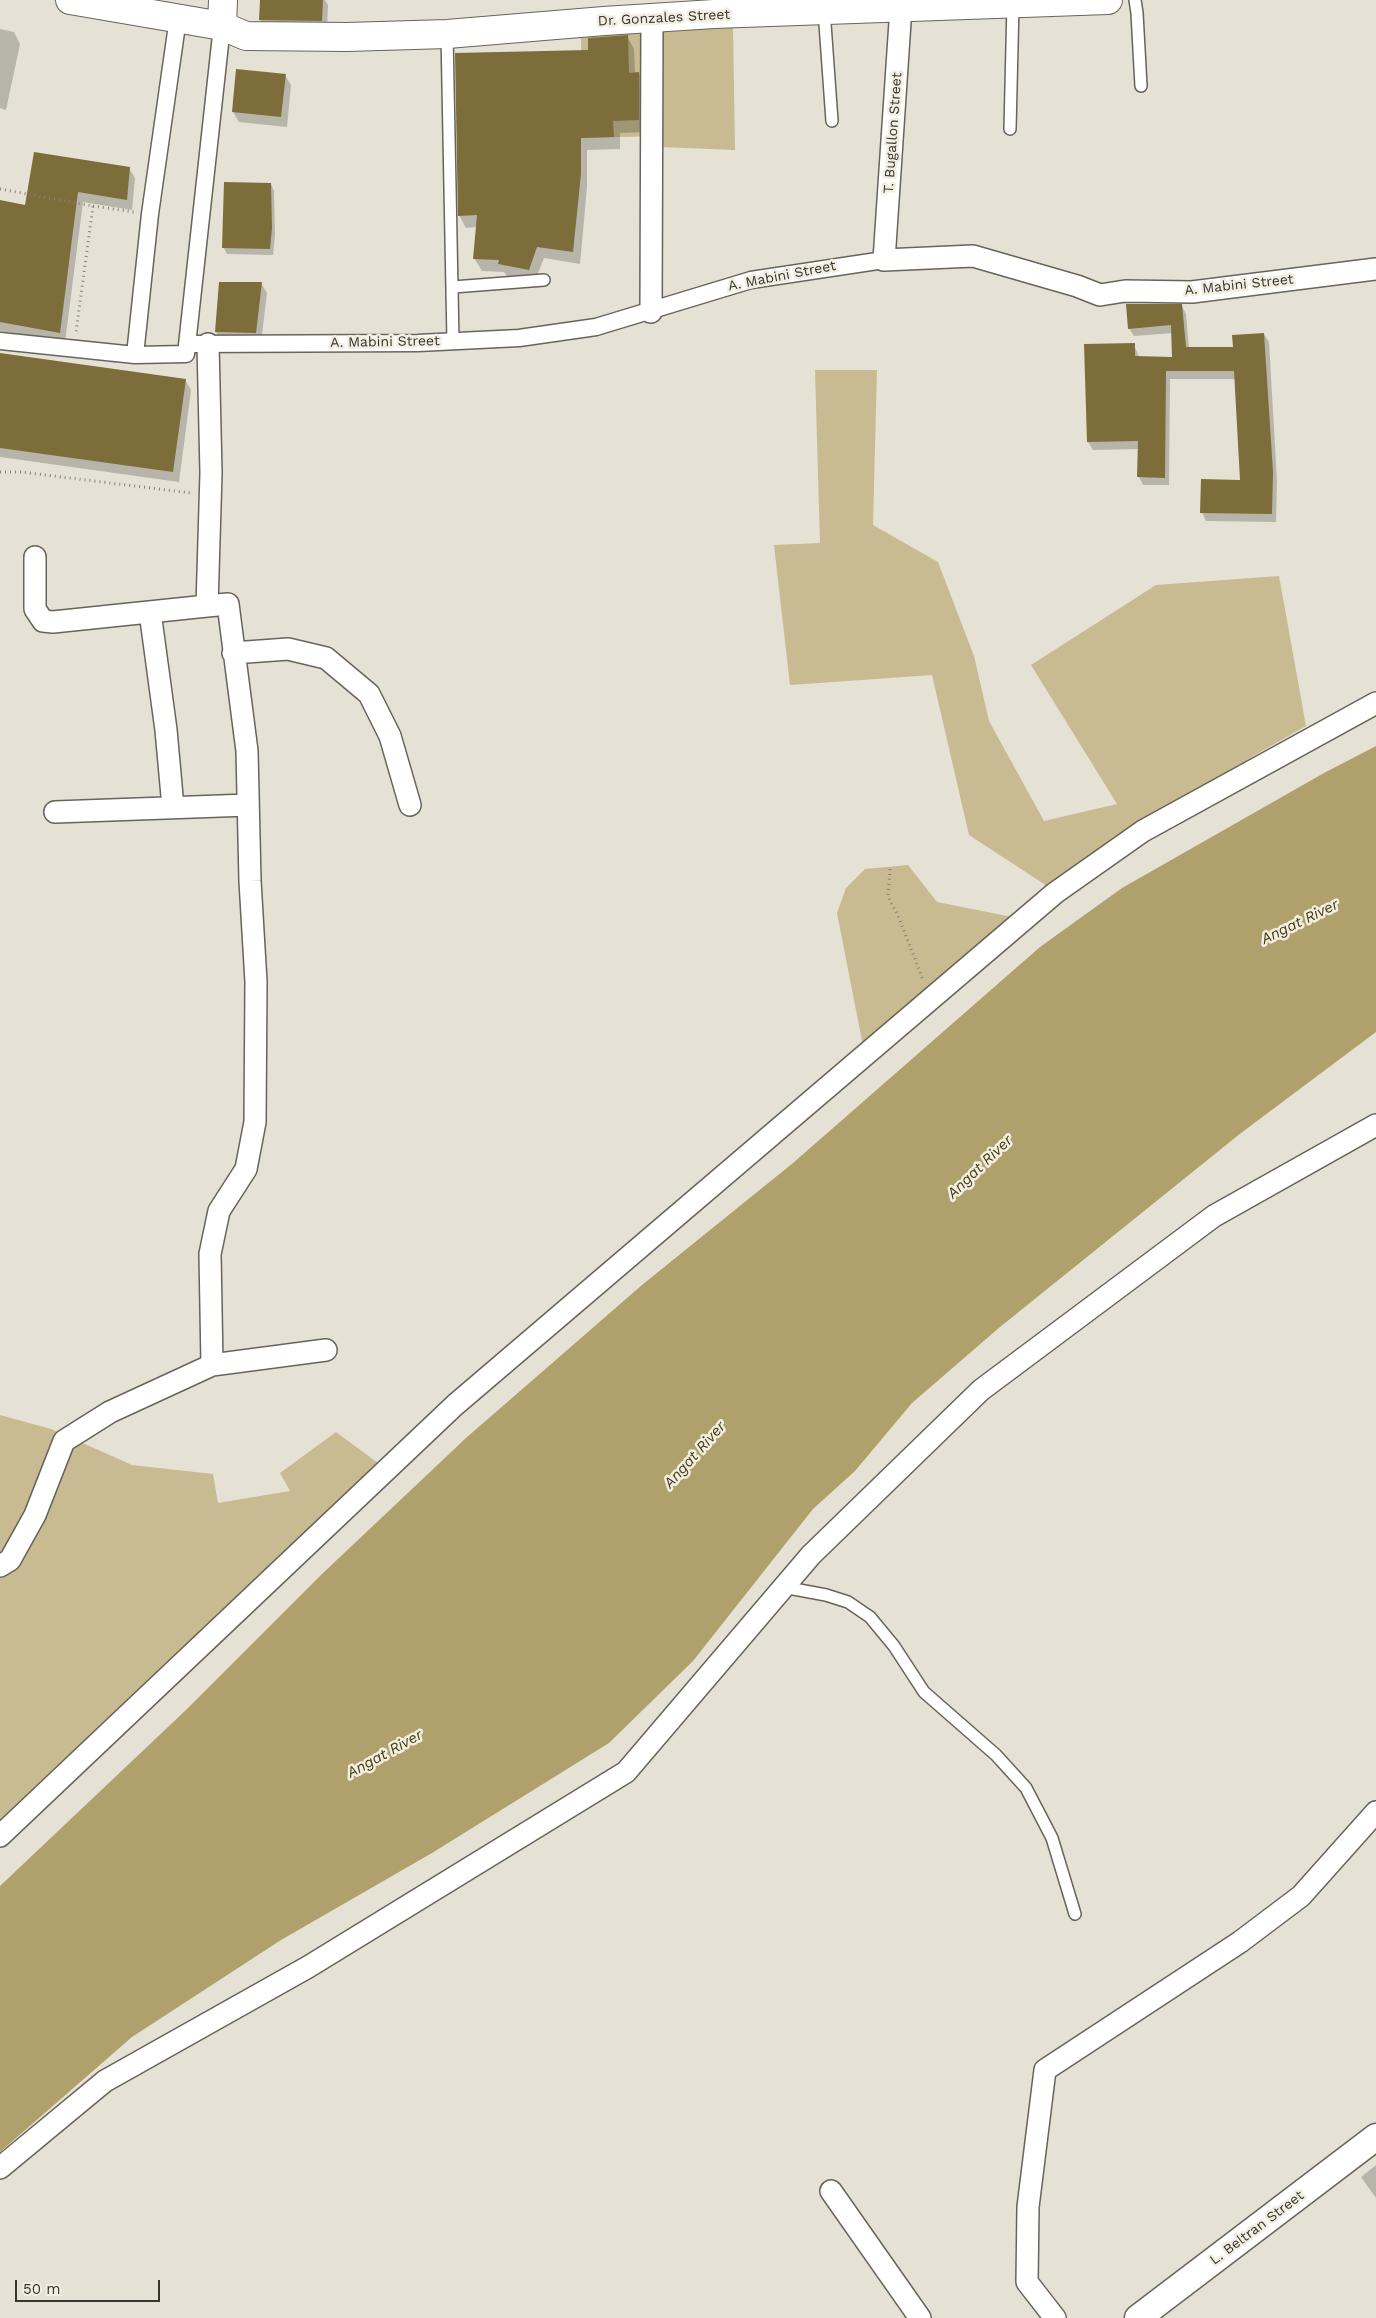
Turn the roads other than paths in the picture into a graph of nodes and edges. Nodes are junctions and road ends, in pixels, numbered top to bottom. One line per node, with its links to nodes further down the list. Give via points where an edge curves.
1 (70, 0): 9 (main road, Dr. Gonzales Street)
2 (1108, 0): 5 (main road, Dr. Gonzales Street)
3 (1134, 0): 12 (lane)
4 (890, 4): 5 (main road, Dr. Gonzales Street); 7 (main road, Dr. Gonzales Street); 15 (street, T. Bugallon Street)
5 (1013, 4): 14 (lane)
6 (714, 7): 7 (main road, Dr. Gonzales Street); 10 (main road, Dr. Gonzales Street)
7 (824, 10): 13 (lane)
8 (223, 13): 9 (main road, Dr. Gonzales Street); 11 (main road, Dr. Gonzales Street, via 246,36 347,38); 22 (street)
9 (178, 18): 23 (street, via 150,214)
10 (652, 20): 11 (main road, Dr. Gonzales Street); 19 (street)
11 (447, 34): 18 (lane)
12 (1141, 86)
13 (832, 122)
14 (1010, 130)
15 (884, 260): 16 (street, A. Mabini Street, via 973,256 1100,295 1125,291 1192,292); 19 (street, A. Mabini Street, via 750,280)
16 (1376, 268)
17 (544, 280): 18 (lane)
18 (452, 287): 21 (lane)
19 (651, 312): 21 (street, A. Mabini Street, via 596,327 519,338)
20 (0, 341): 23 (street, A. Mabini Street)
21 (453, 341): 22 (street, A. Mabini Street)
22 (194, 347): 23 (street, A. Mabini Street); 25 (street, via 210,496)
23 (136, 355)
24 (35, 557): 26 (street, via 35,609 43,621)
25 (207, 606): 26 (street); 27 (street, via 228,604)
26 (150, 612): 31 (street)
27 (233, 653): 29 (street, via 247,751); 30 (street, via 288,649 326,658 369,694 390,736)
28 (1376, 702): 39 (street, via 1143,831 1056,893 455,1405)
29 (248, 805): 31 (street); 35 (street, via 256,982 255,1122 246,1169 219,1210 210,1254)
30 (410, 805)
31 (173, 807): 32 (street)
32 (55, 812)
33 (1376, 1125): 37 (street, via 1214,1216 981,1390 811,1554)
34 (326, 1350): 35 (street)
35 (212, 1365): 36 (street, via 110,1412 64,1441 35,1515 10,1560)
36 (0, 1566)
37 (783, 1587): 40 (lane, via 848,1602 870,1618 894,1646 924,1692 996,1755 1026,1788 1052,1838); 42 (street, via 626,1772 308,1967 105,2081)
38 (1376, 1812): 45 (street, via 1301,1896 1240,1942 1045,2070 1028,2207 1028,2282)
39 (0, 1836)
40 (1074, 1914)
41 (1376, 2137): 46 (street, L. Beltran Street)
42 (0, 2168)
43 (831, 2191): 44 (street)
44 (920, 2318)
45 (1055, 2318)
46 (1138, 2318)

